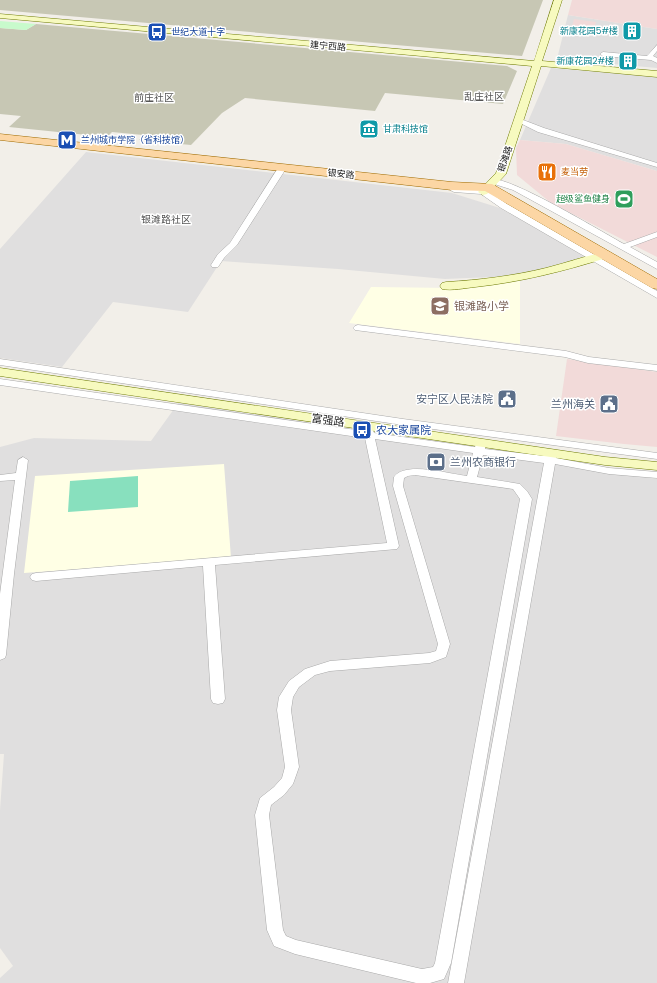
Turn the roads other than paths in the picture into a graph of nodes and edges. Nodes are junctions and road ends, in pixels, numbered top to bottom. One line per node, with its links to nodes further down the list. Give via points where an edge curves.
1 (552, 0): 8 (main road)
2 (558, 0): 8 (main road)
3 (0, 15): 8 (main road, 建宁西路)
4 (657, 47): 6 (street)
5 (603, 54): 6 (street)
6 (648, 58): 7 (street)
7 (657, 61)
8 (533, 62): 9 (main road, 建宁西路); 10 (main road, 银滩路); 15 (main road, 银滩路, via 492,172)
9 (657, 71)
10 (517, 125): 13 (street); 15 (main road, 银滩路, via 502,174)
11 (0, 132): 15 (main road, 银安路, via 430,177)
12 (0, 137): 14 (main road, 银安路)
13 (657, 165)
14 (283, 168): 15 (main road, 银安路); 19 (street, via 233,245 221,256)
15 (489, 187): 17 (street, via 516,188); 18 (main road, 银安路); 21 (main road, 银安路)
16 (657, 234): 17 (street)
17 (623, 247): 20 (street)
18 (599, 257): 22 (main road, 银安路); 23 (main road, via 512,279); 24 (street)
19 (216, 265)
20 (657, 266)
21 (657, 272)
22 (657, 285)
23 (446, 286)
24 (657, 295)
25 (358, 328): 27 (street)
26 (0, 362): 32 (street, 富强路, via 419,424)
27 (657, 368)
28 (0, 372): 30 (main road, 富强路)
29 (0, 382): 30 (street, 富强路)
30 (368, 431): 31 (main road, 富强路); 40 (street, via 393,546)
31 (480, 447): 33 (main road, 富强路); 39 (street)
32 (657, 456)
33 (550, 457): 35 (main road, 富强路); 36 (street, 富强路, via 609,471); 45 (street)
34 (23, 460): 37 (street)
35 (657, 466)
36 (657, 475)
37 (19, 476): 38 (street); 41 (street)
38 (0, 478)
39 (470, 480): 39 (street, via 415,472 404,472 399,477 398,486 444,644 441,654 430,658 330,666 310,672 294,684 286,697 284,710 292,767 288,780 265,802 262,815 275,930 280,941 295,947 422,977 438,974 443,963 526,499 516,486)
40 (209, 562): 42 (street); 44 (street)
41 (4, 574): 43 (street)
42 (36, 577)
43 (0, 655)
44 (218, 699)
45 (456, 983)

